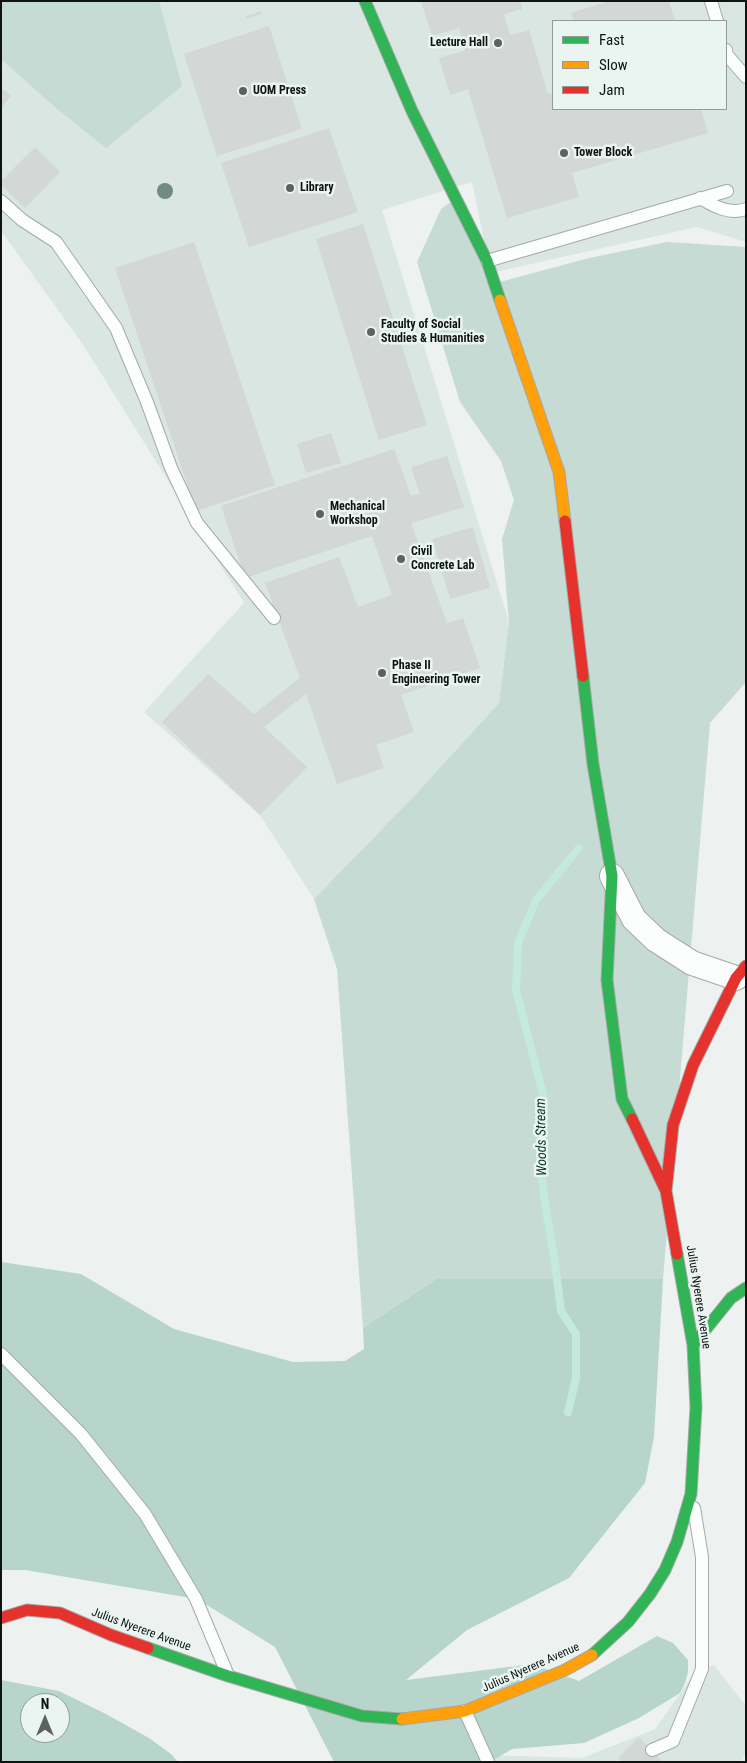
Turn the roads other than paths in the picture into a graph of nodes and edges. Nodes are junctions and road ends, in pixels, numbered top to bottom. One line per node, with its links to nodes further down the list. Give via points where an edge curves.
1 (365, 1): 10 (main road, via 412,111)
2 (711, 1): 3 (lane)
3 (717, 20)
4 (727, 54): 5 (lane)
5 (746, 77)
6 (727, 190): 7 (lane)
7 (700, 198): 9 (lane, via 722,210); 10 (lane)
8 (1, 201): 11 (lane, via 22,220 56,242 116,328 171,468 197,523)
9 (743, 210)
10 (487, 261): 12 (main road, via 559,472 593,764)
11 (274, 618)
12 (612, 876): 13 (street, via 634,919 656,940 692,963); 14 (main road, via 607,980 622,1099)
13 (741, 972): 14 (main road, Julius Nyerere Avenue, via 693,1065 673,1125)
14 (666, 1191): 16 (main road, Julius Nyerere Avenue)
15 (746, 1288): 16 (main road, via 731,1298)
16 (693, 1345): 18 (main road, Julius Nyerere Avenue, via 696,1407)
17 (1, 1354): 20 (lane, via 82,1434 145,1514 196,1599)
18 (691, 1494): 21 (main road, Julius Nyerere Avenue, via 678,1542 665,1570 628,1622 596,1653 565,1670); 22 (lane, via 702,1557 702,1669 673,1741)
19 (1, 1618): 20 (main road, Julius Nyerere Avenue, via 27,1610 60,1613 110,1635)
20 (228, 1676): 21 (main road, Julius Nyerere Avenue, via 362,1716 400,1719)
21 (465, 1711): 23 (lane)
22 (652, 1750)
23 (488, 1762)

